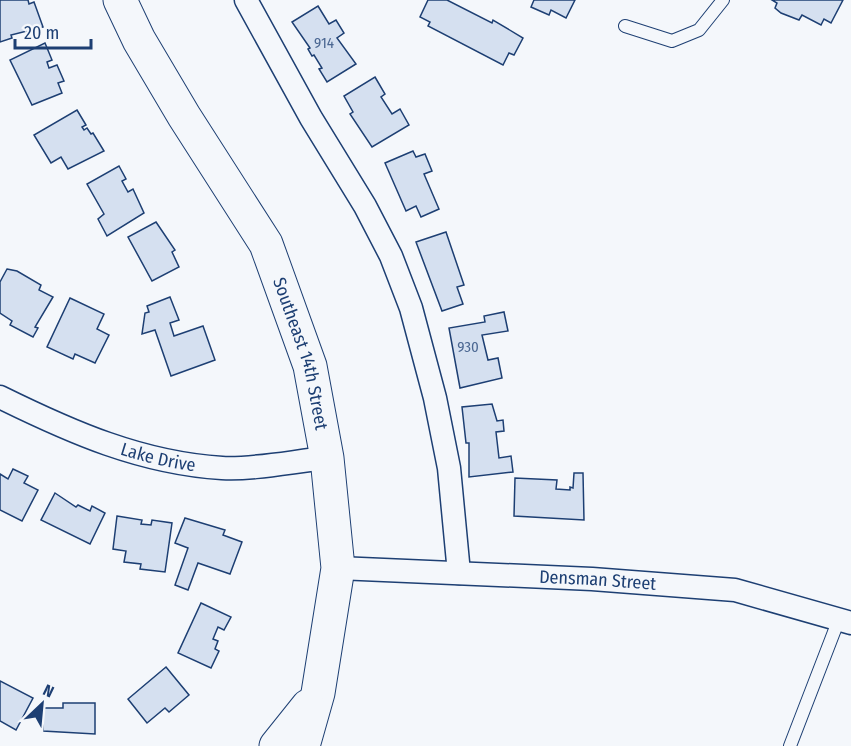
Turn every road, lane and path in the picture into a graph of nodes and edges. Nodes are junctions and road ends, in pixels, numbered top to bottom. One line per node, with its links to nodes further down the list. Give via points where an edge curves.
1 (120, 0): 6 (street, Southeast 14th Street, via 184,116 266,244 310,366)
2 (246, 0): 8 (street, via 365,207 391,256 411,308 449,468)
3 (723, 0): 4 (lane, via 699,30 672,40)
4 (625, 26)
5 (0, 397): 6 (street, Lake Drive, via 68,430 129,453 223,468)
6 (327, 458): 7 (street, Southeast 14th Street)
7 (338, 568): 8 (street, Densman Street); 10 (street, Southeast 14th Street)
8 (459, 573): 9 (street, Densman Street, via 735,590)
9 (845, 621): 13 (lane)
10 (318, 693): 11 (street); 12 (street, Southeast 14th Street)
11 (276, 746)
12 (303, 746)
13 (790, 746)

